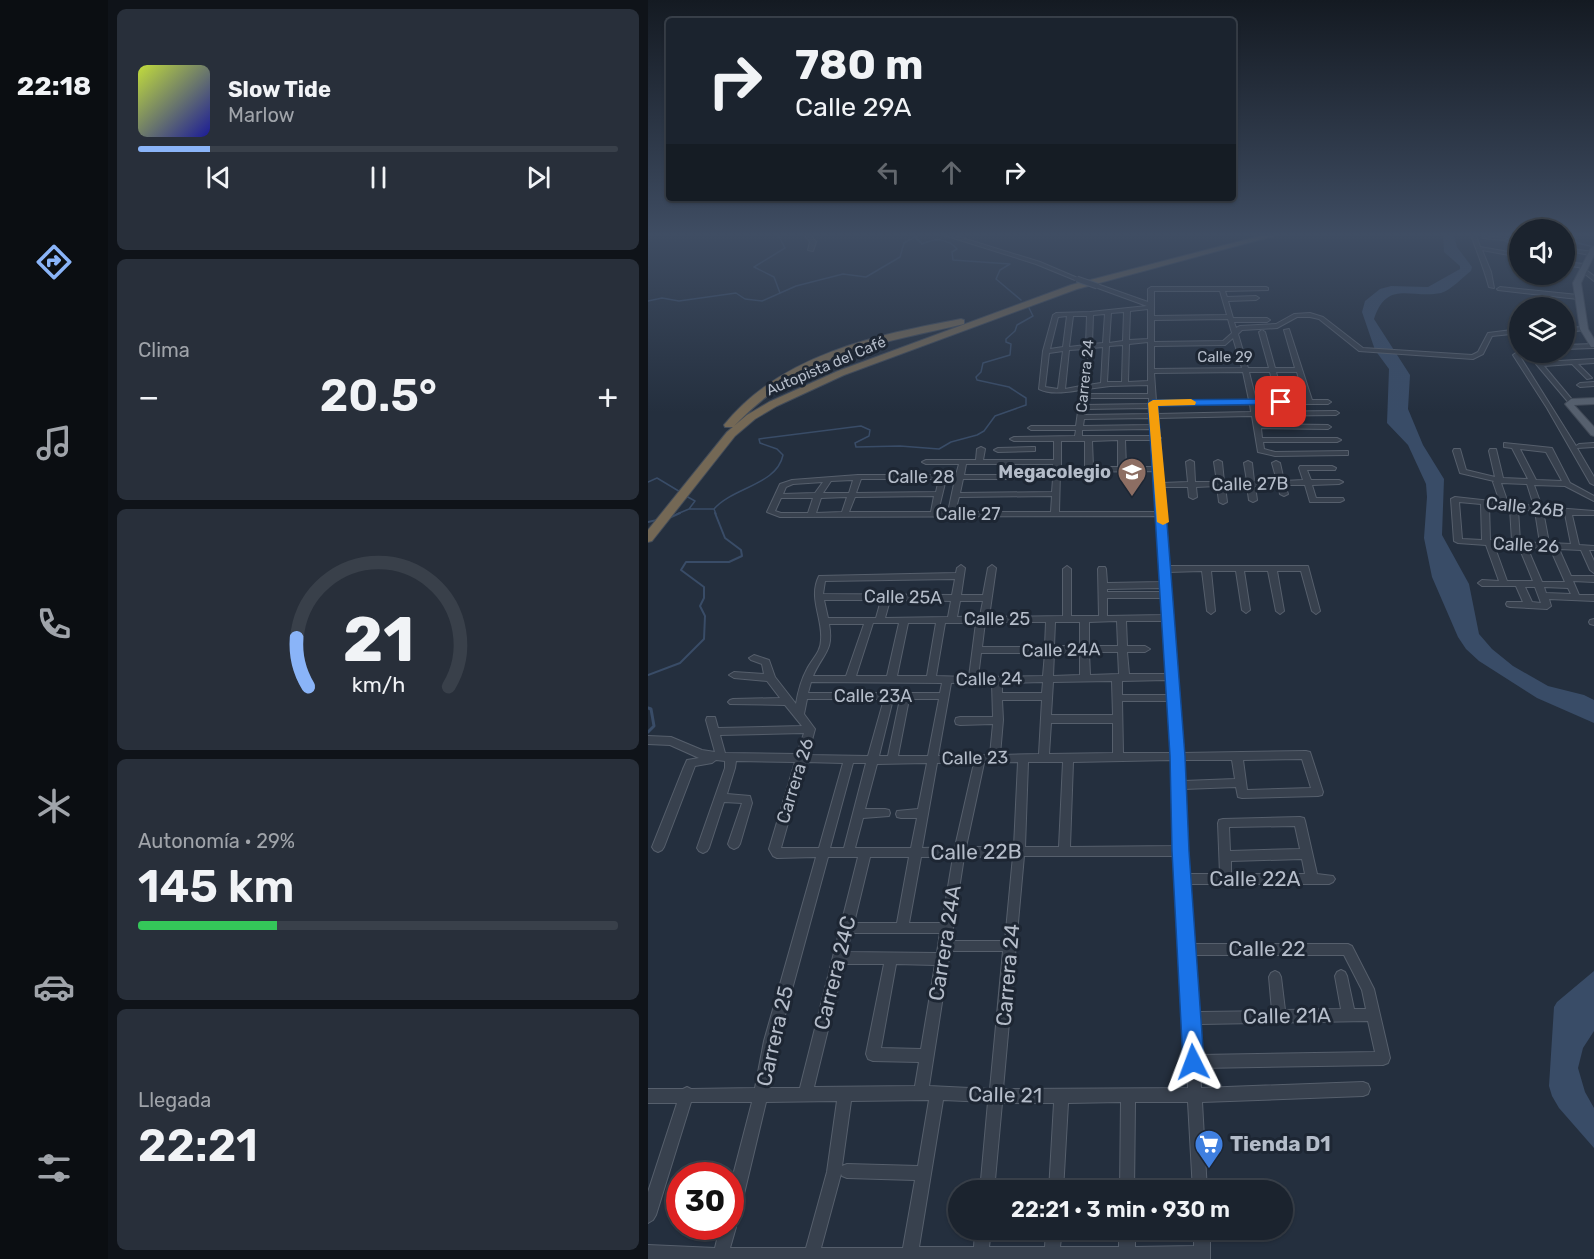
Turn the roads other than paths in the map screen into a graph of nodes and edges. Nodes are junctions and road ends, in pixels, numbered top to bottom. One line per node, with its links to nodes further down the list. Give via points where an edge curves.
1 (1045, 294): 19 (highway, Autopista del Café)
2 (1053, 294): 19 (highway, Autopista del Café)
3 (1118, 294): 11 (street, bridge)
4 (1150, 294): 11 (street)
5 (1223, 294): 10 (street)
6 (1546, 294): 8 (street)
7 (1578, 294): 8 (main road)
8 (1578, 297): 24 (main road)
9 (1256, 298): 10 (street)
10 (1225, 299): 17 (street)
11 (1150, 306): 12 (street); 16 (street)
12 (1127, 309): 13 (street); 26 (street)
13 (1108, 312): 14 (street); 27 (street)
14 (1090, 314): 15 (street); 29 (street, Carrera 24)
15 (1070, 315): 31 (street); 32 (street, via 1056,315)
16 (1151, 318): 17 (street); 25 (street)
17 (1230, 318): 18 (street); 23 (street)
18 (1267, 320)
19 (952, 327): 19 (highway, via 877,342 864,347 862,352 880,356); 52 (highway, Autopista del Café, via 879,339 792,373); 60 (highway, Autopista del Café)
20 (1287, 330): 40 (street)
21 (1262, 332): 39 (street)
22 (1509, 332): 23 (street, via 1492,333 1481,353 1473,357 1357,348 1321,318 1310,315 1296,315 1277,326 1240,328)
23 (1234, 333): 25 (street, via 1229,341 1220,344); 38 (street)
24 (1588, 334): 28 (main road)
25 (1151, 342): 26 (street); 41 (street)
26 (1126, 343): 27 (street); 44 (street)
27 (1106, 345): 29 (street); 46 (street)
28 (1594, 346): 30 (street)
29 (1089, 347): 31 (street); 48 (street, Carrera 24)
30 (1575, 347)
31 (1066, 349): 32 (street); 49 (street)
32 (1046, 351): 49 (street, via 1042,389)
33 (1575, 362): 34 (street)
34 (1594, 362)
35 (1523, 363): 111 (street)
36 (1538, 363): 59 (street)
37 (1575, 363): 42 (street)
38 (1245, 370): 39 (street, Calle 29); 41 (street, Calle 29); 55 (street)
39 (1274, 370): 40 (street, Calle 29); 56 (street)
40 (1300, 370): 57 (street)
41 (1151, 371): 43 (street)
42 (1589, 378)
43 (1151, 383): 44 (street); 53 (street)
44 (1125, 384): 46 (street)
45 (1594, 384): 47 (street)
46 (1107, 385): 48 (street); 51 (street)
47 (1580, 385)
48 (1083, 388): 49 (street); 50 (street, Carrera 24)
49 (1061, 391)
50 (1082, 396): 51 (street); 61 (street, Carrera 24)
51 (1110, 396): 53 (street)
52 (754, 399): 60 (highway, via 831,358 849,356 858,360); 140 (highway, Autopista del Café)
53 (1153, 401): 55 (street); 61 (street); 64 (street)
54 (1594, 401): 59 (main road)
55 (1254, 402): 56 (street); 63 (street)
56 (1281, 402): 57 (street)
57 (1310, 402): 58 (street)
58 (1328, 402)
59 (1570, 402): 71 (main road)
60 (773, 404): 141 (highway, Autopista del Café, via 731,434)
61 (1081, 407): 65 (street, Carrera 24)
62 (1336, 413): 63 (street)
63 (1256, 414): 64 (street); 66 (street)
64 (1154, 415): 65 (street); 67 (street)
65 (1080, 417): 70 (street, Carrera 24)
66 (1258, 426): 68 (street); 79 (street)
67 (1155, 427): 70 (street); 75 (street)
68 (1328, 427)
69 (1031, 428): 70 (street)
70 (1079, 428): 72 (street, Carrera 24)
71 (1594, 433)
72 (1078, 438): 73 (street); 78 (street)
73 (1088, 438): 74 (street); 100 (street)
74 (1121, 438): 75 (street); 101 (street)
75 (1156, 438): 98 (street)
76 (1014, 439): 77 (street)
77 (1033, 439): 78 (street); 84 (street)
78 (1058, 439): 99 (street)
79 (1260, 440): 80 (street); 88 (street, via 1261,450 1266,453)
80 (1337, 440)
81 (1594, 445): 82 (street)
82 (1579, 446)
83 (981, 449): 91 (street)
84 (1032, 449): 85 (street); 92 (street)
85 (998, 450)
86 (1493, 451): 106 (street)
87 (1457, 452): 106 (street, via 1463,471)
88 (1345, 453)
89 (926, 462): 90 (street)
90 (963, 462): 91 (street); 104 (street)
91 (979, 462): 92 (street)
92 (1032, 462): 99 (street)
93 (1190, 462): 112 (street)
94 (1218, 462): 113 (street)
95 (1248, 463): 114 (street)
96 (1276, 463): 108 (street)
97 (1332, 468): 109 (street, via 1303,468)
98 (1159, 469): 101 (street); 116 (street)
99 (1057, 470): 100 (street); 104 (street, Calle 28); 118 (street)
100 (1089, 470): 101 (street)
101 (1122, 470)
102 (858, 477): 103 (street, Calle 28); 105 (street, Calle 28); 121 (street)
103 (943, 477): 104 (street, Calle 28); 117 (street)
104 (959, 477): 122 (street)
105 (829, 479): 120 (street); 123 (street, Calle 28, via 786,483)
106 (1500, 480): 107 (street); 130 (street, via 1497,482)
107 (1533, 482): 115 (street); 115 (street, via 1511,446 1549,450); 131 (street, via 1530,485)
108 (1281, 483): 109 (street, Calle 27B); 114 (street, Calle 27B); 119 (street)
109 (1308, 483): 110 (street, Calle 27B); 127 (street, via 1313,500)
110 (1339, 483)
111 (1594, 483)
112 (1192, 484): 113 (street, Calle 27B); 116 (street, Calle 27B); 124 (street)
113 (1222, 484): 114 (street, Calle 27B); 128 (street)
114 (1251, 484): 126 (street)
115 (1567, 484): 125 (street)
116 (1160, 485): 139 (street)
117 (939, 494): 121 (street); 136 (street)
118 (1056, 494): 122 (street); 138 (street)
119 (1284, 494)
120 (818, 495): 121 (street); 123 (street); 134 (street)
121 (852, 495): 135 (street)
122 (955, 495): 137 (street)
123 (780, 496): 134 (street, Calle 27, via 773,514)
124 (1193, 497)
125 (1594, 499)
126 (1252, 500)
127 (1340, 500)
128 (1223, 502)
129 (1485, 503): 130 (street, Calle 26B); 142 (street, Calle 26B, via 1455,499); 143 (street)
130 (1510, 506): 131 (street, Calle 26B); 144 (street)
131 (1539, 509): 132 (street, Calle 26B); 145 (street)
132 (1568, 512): 133 (street, Calle 26B); 146 (street)
133 (1594, 513)
134 (811, 514): 135 (street, Calle 27)
135 (845, 514): 136 (street, Calle 27)
136 (934, 514): 137 (street, Calle 27)
137 (951, 514): 138 (street, Calle 27)
138 (1055, 514): 139 (street, Calle 27)
139 (1162, 514): 154 (street)
140 (648, 525)
141 (648, 538)
142 (1458, 541): 143 (street, Calle 26)
143 (1488, 543): 144 (street, Calle 26); 160 (street)
144 (1520, 545): 145 (street, Calle 26); 163 (street)
145 (1550, 547): 146 (street, Calle 26); 159 (street)
146 (1580, 548): 147 (street, Calle 26); 155 (street)
147 (1594, 548)
148 (992, 568): 173 (street)
149 (1206, 568): 150 (street); 154 (street); 179 (street)
150 (1240, 568): 151 (street); 177 (street)
151 (1272, 568): 178 (street); 180 (street, via 1306,569)
152 (1067, 569): 187 (street)
153 (1102, 569): 165 (street)
154 (1164, 569): 164 (street)
155 (1594, 570)
156 (879, 576): 157 (street); 167 (street, Carrera 26, via 822,578); 168 (street)
157 (908, 577): 170 (street); 172 (street, via 961,572)
158 (1594, 579): 159 (street)
159 (1569, 582): 163 (street); 171 (street)
160 (1504, 583): 161 (street); 162 (street)
161 (1482, 584)
162 (1519, 584): 163 (street); 176 (street)
163 (1538, 584): 166 (street)
164 (1166, 590): 165 (street); 184 (street)
165 (1102, 591): 182 (street)
166 (1543, 596): 171 (street); 176 (street, via 1546,606)
167 (819, 597): 168 (street, Calle 25A); 192 (street, Carrera 26)
168 (875, 597): 169 (street, Calle 25A)
169 (886, 597): 170 (street, Calle 25A); 188 (street)
170 (902, 597): 172 (street, Calle 25A)
171 (1576, 597): 174 (street)
172 (956, 598): 173 (street, Calle 25A); 191 (street)
173 (988, 598): 185 (street)
174 (1594, 598)
175 (1510, 604): 176 (street)
176 (1529, 605)
177 (1246, 610)
178 (1280, 610)
179 (1211, 611)
180 (1316, 611)
181 (1084, 618): 182 (street, Calle 25); 187 (street, Calle 25); 197 (street)
182 (1102, 618): 183 (street, Calle 25)
183 (1121, 618): 184 (street, Calle 25); 193 (street)
184 (1168, 618): 201 (street)
185 (983, 619): 186 (street, Calle 25); 191 (street, Calle 25); 195 (street)
186 (1051, 619): 187 (street, Calle 25); 196 (street)
187 (1067, 619)
188 (875, 620): 189 (street, Calle 25); 192 (street, Calle 25); 205 (street)
189 (904, 620): 190 (street, Calle 25); 207 (street)
190 (941, 620): 191 (street, Calle 25); 208 (street)
191 (952, 620)
192 (825, 621): 204 (street, Carrera 26, via 825,648)
193 (1122, 649): 194 (street, Calle 24A); 197 (street, Calle 24A); 200 (street)
194 (1145, 649)
195 (977, 650): 196 (street, Calle 24A); 210 (street)
196 (1050, 650): 197 (street, Calle 24A); 206 (street)
197 (1085, 650): 203 (street)
198 (754, 658): 202 (street, Carrera 26, via 766,662)
199 (734, 675): 202 (street)
200 (1120, 677): 201 (street, Calle 24); 203 (street, Calle 24); 218 (street)
201 (1170, 677): 219 (street)
202 (770, 678): 220 (street, Carrera 26)
203 (1085, 678): 206 (street, Calle 24)
204 (808, 679): 205 (street, Calle 24); 212 (street, Carrera 26)
205 (850, 679): 207 (street, Calle 24)
206 (1048, 679): 211 (street, Calle 24); 217 (street)
207 (891, 680): 208 (street, Calle 24)
208 (931, 680): 209 (street, Calle 24)
209 (947, 680): 210 (street, Calle 24); 213 (street)
210 (973, 680): 211 (street, Calle 24)
211 (997, 680): 214 (street)
212 (802, 696): 215 (street, Calle 23A); 222 (street, Carrera 26)
213 (944, 696): 216 (street, Calle 23A); 241 (street)
214 (999, 696): 217 (street); 225 (street)
215 (889, 697): 216 (street, Calle 23A); 243 (street)
216 (905, 697): 244 (street)
217 (1048, 697): 223 (street)
218 (1118, 698): 219 (street); 226 (street)
219 (1172, 698): 231 (street)
220 (788, 701): 221 (street); 222 (street, Carrera 26)
221 (733, 702)
222 (799, 715): 228 (street, Carrera 26)
223 (1046, 719): 226 (street); 234 (street)
224 (711, 720): 229 (street)
225 (998, 720): 227 (street); 239 (street)
226 (1117, 720): 236 (street)
227 (960, 721)
228 (810, 729): 229 (street); 237 (street, Carrera 26)
229 (714, 732): 233 (street)
230 (648, 740): 233 (street, Calle 23, via 671,741 700,754)
231 (1177, 756): 232 (street, Calle 23); 236 (street, Calle 23); 245 (street)
232 (1236, 756): 246 (street); 246 (street, Calle 23, via 1306,755 1318,792)
233 (726, 757): 237 (street, Calle 23); 247 (street); 253 (street, via 691,764)
234 (1044, 757): 235 (street, Calle 23); 240 (street, Calle 23)
235 (1068, 757): 236 (street, Calle 23); 258 (street)
236 (1118, 757)
237 (801, 758): 242 (street, Calle 23); 255 (street, Carrera 26)
238 (980, 758): 239 (street, Calle 23); 241 (street, Calle 23); 263 (street, Carrera 24A)
239 (995, 758): 240 (street, Calle 23)
240 (1023, 758): 257 (street, Carrera 24)
241 (934, 759): 244 (street, Calle 23); 249 (street)
242 (849, 760): 243 (street, Calle 23); 259 (street, Carrera 25)
243 (874, 760): 244 (street, Calle 23); 250 (street)
244 (892, 760)
245 (1179, 785): 246 (street); 256 (street)
246 (1241, 789)
247 (720, 798): 252 (street, via 746,799); 254 (street)
248 (885, 813): 250 (street)
249 (923, 813): 251 (street); 262 (street)
250 (858, 814): 260 (street)
251 (902, 814)
252 (734, 844)
253 (658, 847)
254 (703, 848)
255 (774, 849): 259 (street, Calle 22B, via 777,853)
256 (1180, 851): 258 (street, Calle 22B); 266 (street)
257 (1019, 852): 258 (street, Calle 22B); 263 (street, Calle 22B); 273 (street, Carrera 24)
258 (1064, 852)
259 (823, 853): 260 (street, Calle 22B); 290 (street, Carrera 25, via 771,1041)
260 (848, 853): 261 (street, Calle 22B)
261 (865, 853): 262 (street, Calle 22B); 270 (street, Carrera 24C)
262 (916, 853): 263 (street, Calle 22B); 271 (street)
263 (959, 853): 272 (street, Carrera 24A)
264 (1306, 854): 265 (street); 265 (street, via 1300,821 1223,823); 267 (street)
265 (1224, 856): 269 (street)
266 (1182, 879): 269 (street, Calle 22A); 274 (street)
267 (1312, 879): 268 (street, Calle 22A); 269 (street, Calle 22A)
268 (1329, 879)
269 (1226, 880)
270 (846, 928): 271 (street); 276 (street, Carrera 24C)
271 (902, 928): 272 (street)
272 (947, 928): 275 (street, Carrera 24A)
273 (1010, 946): 275 (street); 294 (street, Carrera 24)
274 (1186, 949): 281 (street, Calle 22, via 1348,950 1368,989); 285 (street)
275 (943, 952): 277 (street); 284 (street, Carrera 24A)
276 (839, 958): 277 (street); 291 (street, Carrera 24C)
277 (891, 958): 284 (street, via 873,1054)
278 (1341, 976): 280 (street)
279 (1275, 977): 282 (street)
280 (1349, 1015): 281 (street, Calle 21A); 282 (street, Calle 21A)
281 (1374, 1015): 285 (street, via 1383,1058)
282 (1279, 1016): 283 (street, Calle 21A)
283 (1201, 1018)
284 (927, 1056): 288 (street, Carrera 24A)
285 (1193, 1062): 292 (street)
286 (1363, 1089): 292 (street, Calle 21)
287 (845, 1093): 288 (street, Calle 21); 291 (street, Calle 21); 311 (street, via 834,1172)
288 (929, 1093): 294 (street, Calle 21); 299 (street, Carrera 24A)
289 (687, 1094): 290 (street, Calle 21); 293 (street, Calle 21); 304 (street)
290 (762, 1094): 291 (street, Calle 21); 297 (street, Carrera 25)
291 (806, 1094)
292 (1196, 1095): 296 (street, Calle 21); 303 (street)
293 (648, 1096)
294 (997, 1096): 295 (street, Calle 21); 300 (street, Carrera 24)
295 (1061, 1096): 296 (street, Calle 21); 301 (street)
296 (1128, 1096): 302 (street)
297 (744, 1164)
298 (847, 1172): 299 (street)
299 (924, 1173): 314 (street, Carrera 24A)
300 (988, 1180)
301 (1057, 1180)
302 (1127, 1180)
303 (1200, 1180)
304 (648, 1215)
305 (725, 1240): 317 (street)
306 (982, 1240): 315 (street)
307 (1053, 1240): 312 (street)
308 (1127, 1240): 313 (street)
309 (1202, 1240): 316 (street)
310 (648, 1253): 317 (street)
311 (811, 1256): 314 (street); 317 (street)
312 (1052, 1256): 313 (street); 315 (street)
313 (1127, 1256): 316 (street)
314 (909, 1257): 315 (street)
315 (981, 1257)
316 (1202, 1257)
317 (721, 1258)

